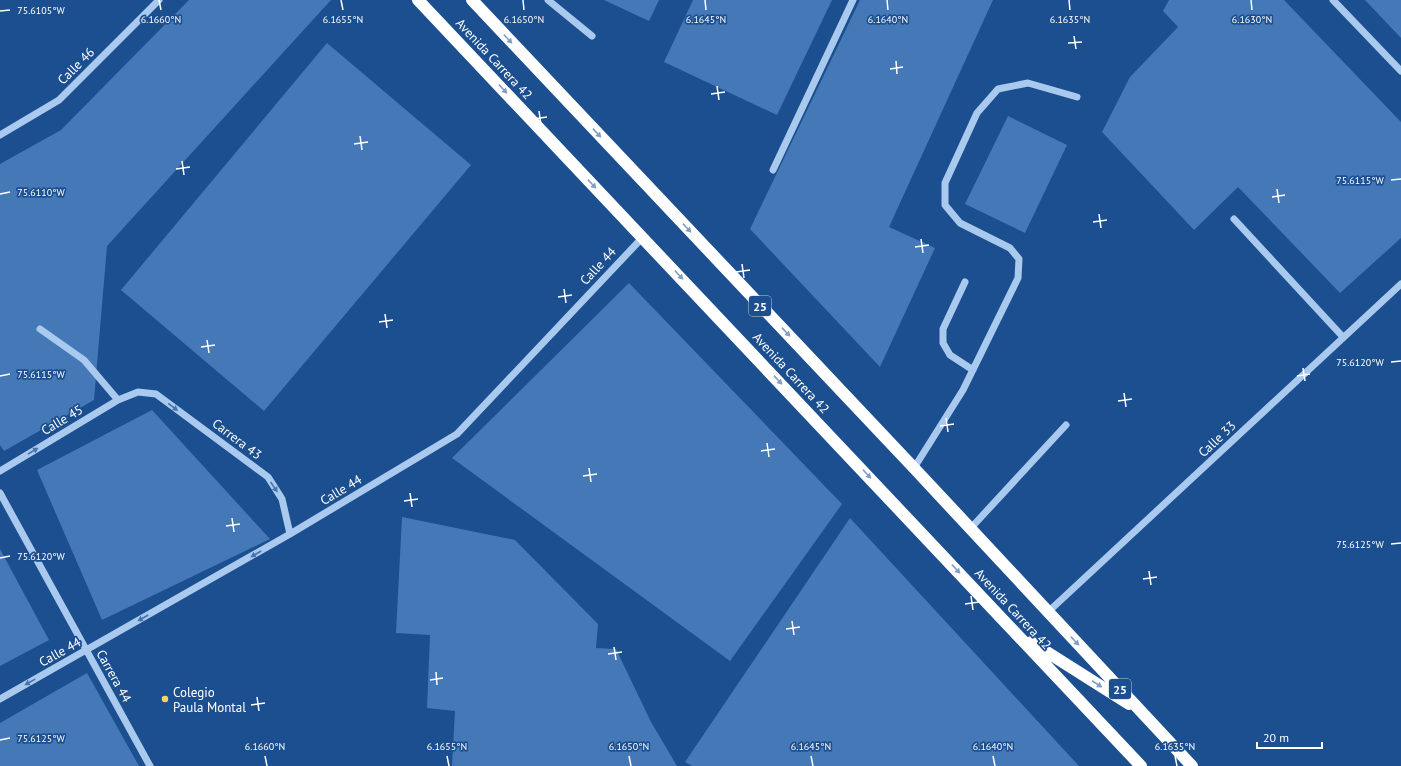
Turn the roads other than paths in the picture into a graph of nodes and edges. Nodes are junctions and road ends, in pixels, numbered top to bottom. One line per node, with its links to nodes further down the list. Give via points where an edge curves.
1 (159, 0): 12 (street, Calle 46, via 59,100)
2 (418, 0): 8 (highway, Avenida Carrera 42)
3 (429, 0): 8 (highway)
4 (472, 0): 24 (highway, Avenida Carrera 42 / 25, one-way to 24)
5 (548, 0): 9 (street)
6 (853, 0): 13 (street)
7 (1333, 0): 10 (street)
8 (444, 27): 15 (highway, Avenida Carrera 42, one-way to 15)
9 (592, 36)
10 (1401, 71)
11 (1077, 96): 20 (street, via 1028,83 998,89 977,113 945,183 945,205 960,223 1010,248 1019,259 1018,278)
12 (0, 134)
13 (773, 170)
14 (1234, 219): 19 (street)
15 (643, 237): 28 (street, Calle 44, via 457,434); 30 (highway, Avenida Carrera 42, one-way to 30)
16 (965, 282): 20 (street, via 943,329 942,343 950,355)
17 (1401, 284): 19 (street, Calle 33)
18 (40, 329): 22 (street, via 84,360)
19 (1343, 337): 29 (street, Calle 33)
20 (973, 370): 24 (street)
21 (138, 392): 22 (street, Calle 45); 28 (street, Carrera 43, one-way to 28, via 156,394 268,477 282,499)
22 (118, 400): 25 (street, Calle 45, one-way to 22)
23 (1066, 425): 27 (street)
24 (914, 468): 27 (highway, Avenida Carrera 42 / 25)
25 (0, 471)
26 (0, 493): 31 (street, Carrera 44)
27 (970, 529): 29 (highway, Avenida Carrera 42 / 25)
28 (290, 534): 31 (street, Calle 44, one-way to 31)
29 (1048, 612): 33 (highway, Avenida Carrera 42 / 25, one-way to 33)
30 (1017, 633): 33 (highway, one-way to 33); 35 (highway, Avenida Carrera 42)
31 (87, 651): 32 (street, Calle 44, one-way to 32); 34 (street, Carrera 44)
32 (0, 699)
33 (1143, 714): 36 (highway, Avenida Carrera 42 / 25)
34 (150, 766)
35 (1141, 766)
36 (1192, 766)

